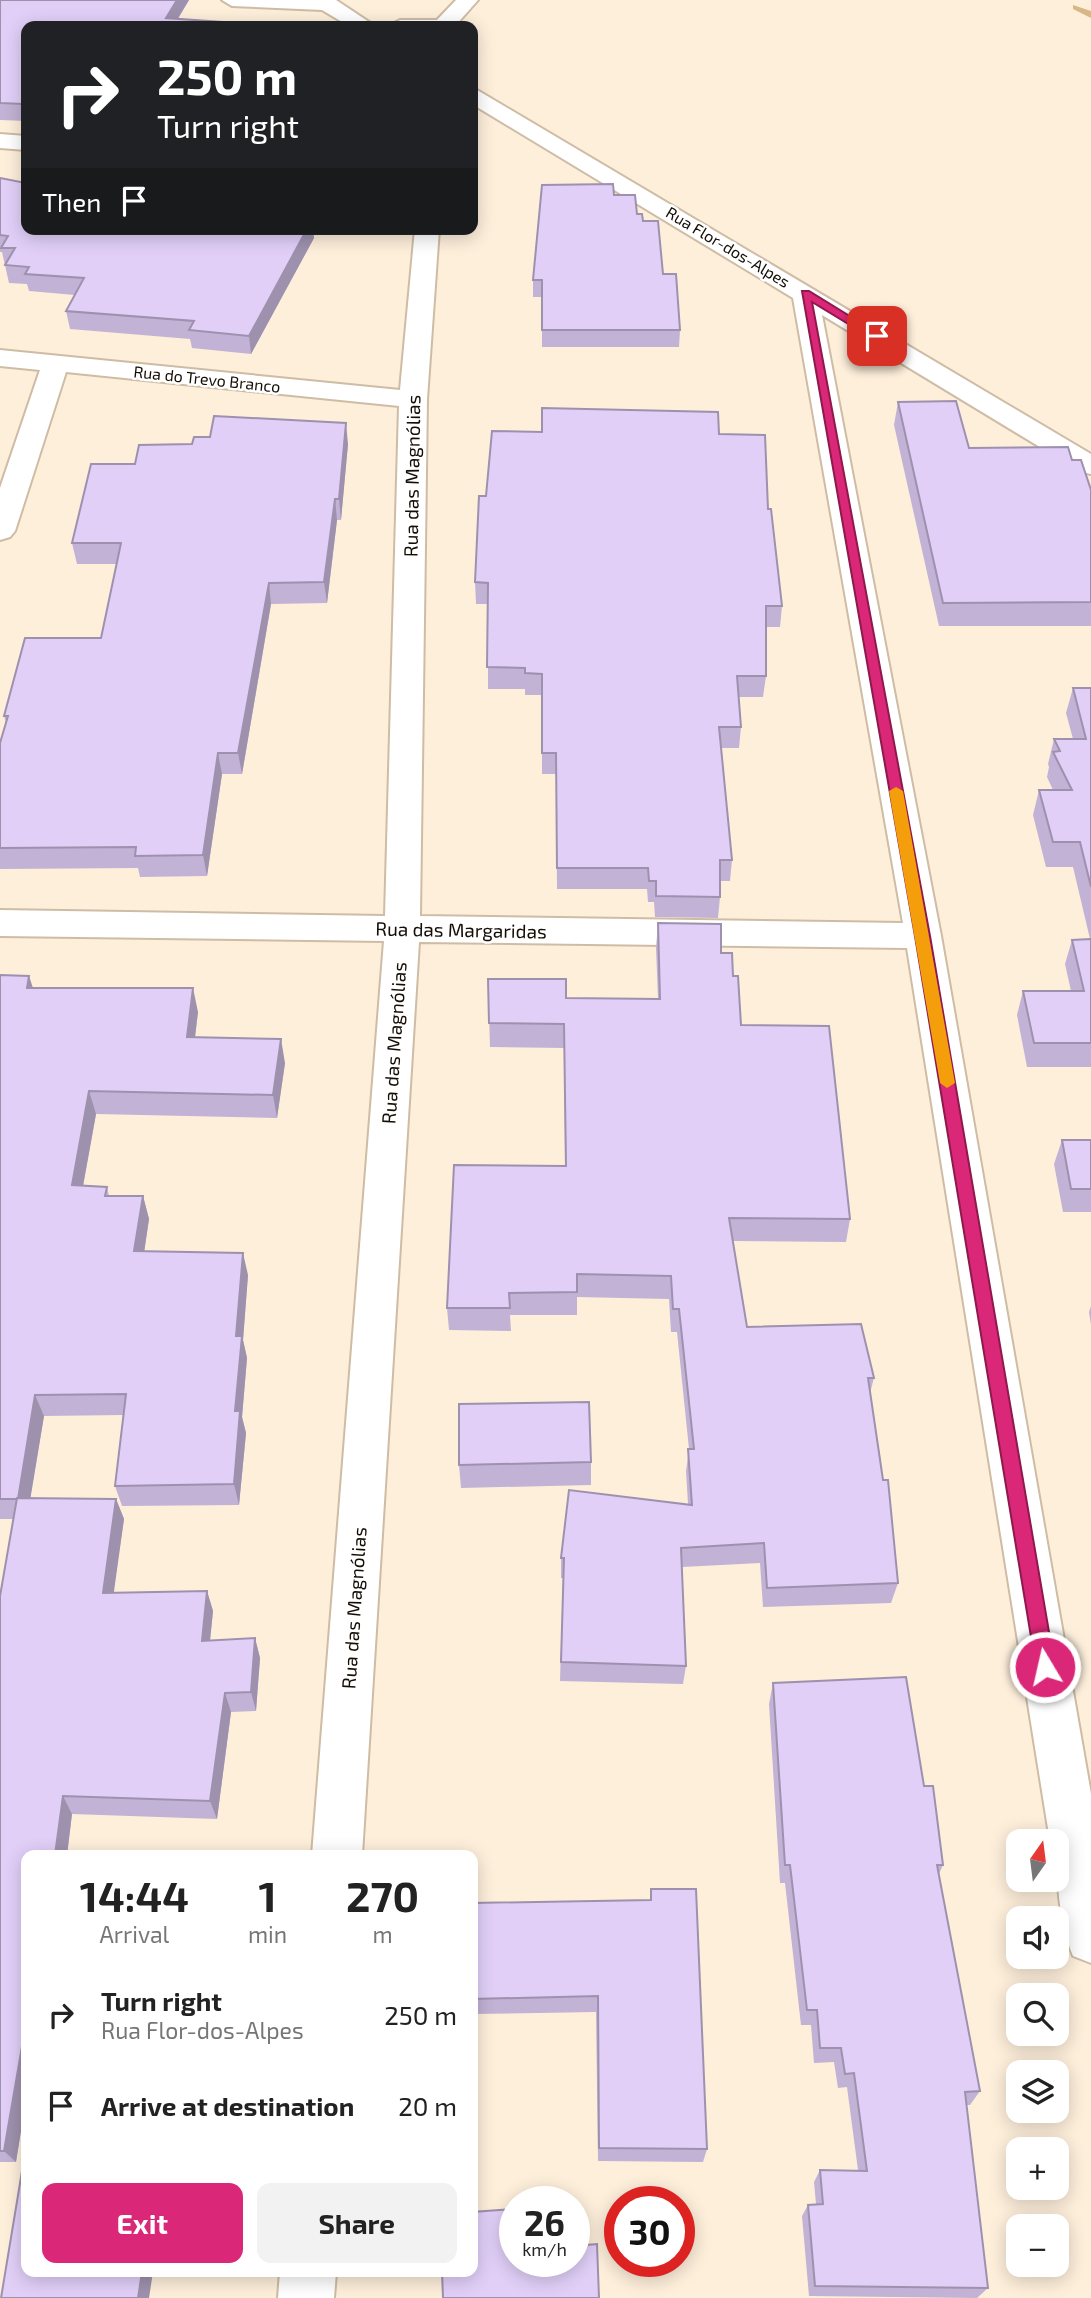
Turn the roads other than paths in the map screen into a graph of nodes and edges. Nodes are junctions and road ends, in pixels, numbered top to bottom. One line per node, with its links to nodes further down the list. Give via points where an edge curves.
1 (232, 0): 3 (street)
2 (468, 0): 5 (street)
3 (324, 2): 4 (street)
4 (356, 21)
5 (449, 21)
6 (478, 98): 10 (street, Rua Flor-dos-Alpes)
7 (0, 141): 8 (street)
8 (21, 143)
9 (426, 235): 13 (street, Rua das Magnólias)
10 (805, 293): 14 (street, Rua Flor-dos-Alpes); 18 (street)
11 (0, 358): 12 (street, Rua do Trevo Branco)
12 (55, 364): 13 (street, Rua do Trevo Branco); 15 (street)
13 (413, 399): 17 (street, Rua das Magnólias)
14 (1091, 466)
15 (0, 531)
16 (0, 923): 17 (street, Rua das Margaridas)
17 (402, 930): 18 (street, Rua das Margaridas); 19 (street, Rua das Magnólias)
18 (923, 936): 20 (street)
19 (337, 1850)
20 (1091, 1938)
21 (308, 2277): 22 (street)
22 (306, 2298)

